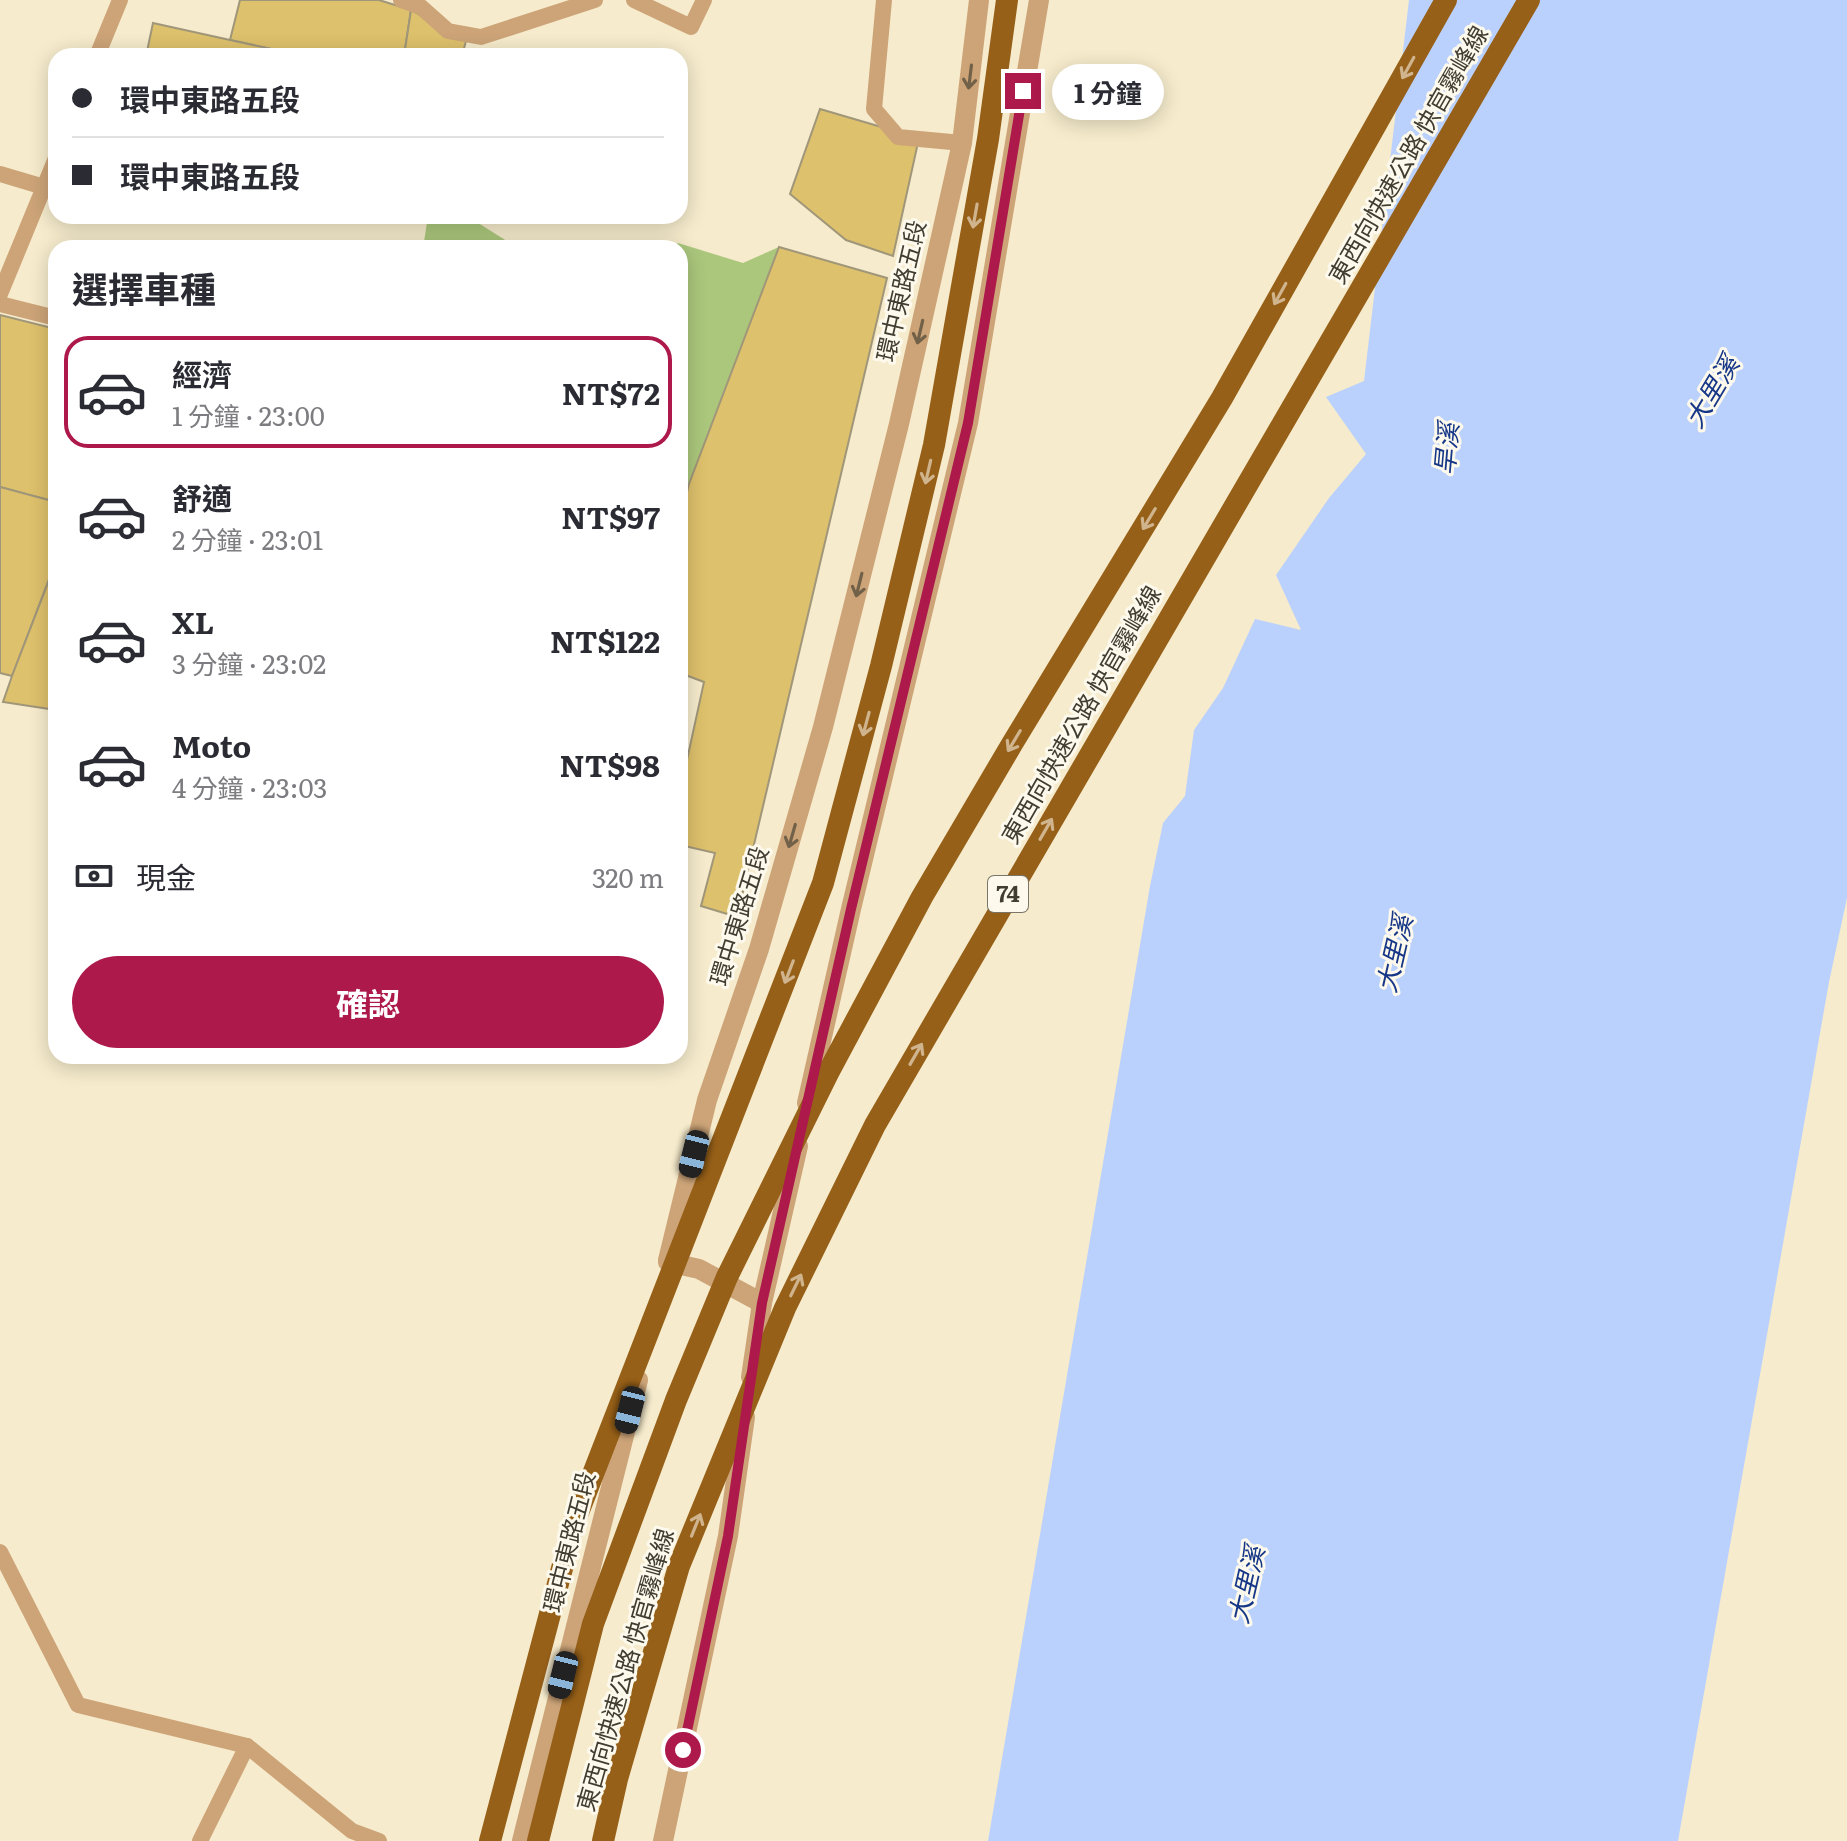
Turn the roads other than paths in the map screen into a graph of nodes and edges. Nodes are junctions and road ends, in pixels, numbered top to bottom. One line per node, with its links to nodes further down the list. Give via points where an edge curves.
1 (120, 0): 12 (lane)
2 (401, 0): 3 (lane, via 421,7 448,31 481,37)
3 (595, 0)
4 (634, 0): 5 (lane, via 691,27)
5 (704, 0)
6 (884, 0): 13 (lane, via 874,109 898,137)
7 (979, 0): 13 (street, 環中東路五段, one-way to 13)
8 (1007, 0): 26 (highway, one-way to 26, via 934,445 823,883 574,1523)
9 (1039, 0): 21 (street, via 968,423)
10 (1446, 0): 28 (highway, 東西向快速公路 快官霧峰線, one-way to 28, via 1222,398 922,897 734,1263 676,1400 593,1624)
11 (1529, 0): 29 (highway, 東西向快速公路 快官霧峰線 / 74, one-way to 11, via 679,1566 785,1308 875,1125)
12 (100, 48)
13 (962, 143): 20 (street, 環中東路五段, one-way to 20, via 823,727 759,949 707,1100)
14 (0, 174): 16 (lane)
15 (48, 177): 16 (lane)
16 (44, 187): 17 (lane)
17 (0, 294)
18 (0, 304): 19 (lane)
19 (48, 316)
20 (668, 1262): 21 (street, via 699,1269); 27 (street, 環中東路五段)
21 (762, 1303): 30 (street, via 728,1536)
22 (0, 1552): 23 (lane, via 78,1705)
23 (247, 1746): 24 (lane); 25 (lane, via 352,1831)
24 (200, 1841)
25 (379, 1841)
26 (490, 1841)
27 (522, 1841)
28 (538, 1841)
29 (603, 1841)
30 (663, 1841)

